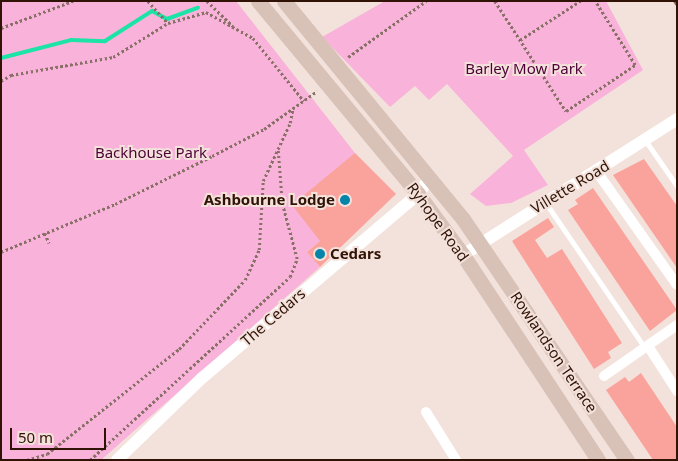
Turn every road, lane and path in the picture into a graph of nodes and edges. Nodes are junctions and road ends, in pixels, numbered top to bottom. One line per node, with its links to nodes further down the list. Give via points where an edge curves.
1 (73, 1): 13 (path)
2 (111, 1): 3 (path)
3 (120, 1)
4 (148, 1): 12 (path)
5 (207, 1): 14 (path)
6 (258, 1): 18 (main road, Ryhope Road)
7 (284, 1): 16 (main road, Ryhope Road)
8 (426, 1): 16 (path)
9 (495, 1): 15 (path)
10 (580, 1): 15 (path)
11 (595, 1): 15 (path, via 635,65 566,111)
12 (168, 24): 14 (path, via 206,12); 17 (path, via 113,58 12,75)
13 (1, 28)
14 (234, 28): 19 (path, via 253,38)
15 (520, 40)
16 (337, 66): 25 (main road, Ryhope Road)
17 (1, 81)
18 (326, 82): 19 (path); 27 (main road, Ryhope Road)
19 (304, 101): 20 (path)
20 (293, 108): 23 (path); 29 (path, via 264,129 212,156 115,204)
21 (677, 119): 22 (street, Villette Road)
22 (645, 140): 24 (street, Villette Road); 26 (lane)
23 (278, 150): 41 (path, via 263,181 260,250 245,280 179,349 47,454); 42 (path, via 282,202 297,259 290,277)
24 (597, 172): 28 (street, Villette Road); 34 (street)
25 (430, 177): 27 (street, The Cedars); 31 (main road, Ryhope Road)
26 (677, 186)
27 (418, 194): 33 (main road, Ryhope Road); 43 (street, The Cedars, via 202,378)
28 (545, 202): 31 (street, Villette Road); 36 (lane)
29 (45, 233): 30 (path); 32 (path)
30 (49, 243)
31 (480, 244): 33 (street, Villette Road); 40 (main road, Rowlandson Terrace)
32 (1, 252)
33 (463, 256): 45 (main road, Ryhope Road)
34 (677, 285)
35 (677, 326): 36 (street)
36 (646, 347): 37 (street); 38 (street)
37 (604, 376)
38 (677, 391)
39 (426, 412): 44 (street)
40 (616, 445): 45 (main road); 46 (main road, Rowlandson Terrace)
41 (28, 460)
42 (90, 460)
43 (117, 460)
44 (456, 460)
45 (597, 460)
46 (627, 460)

